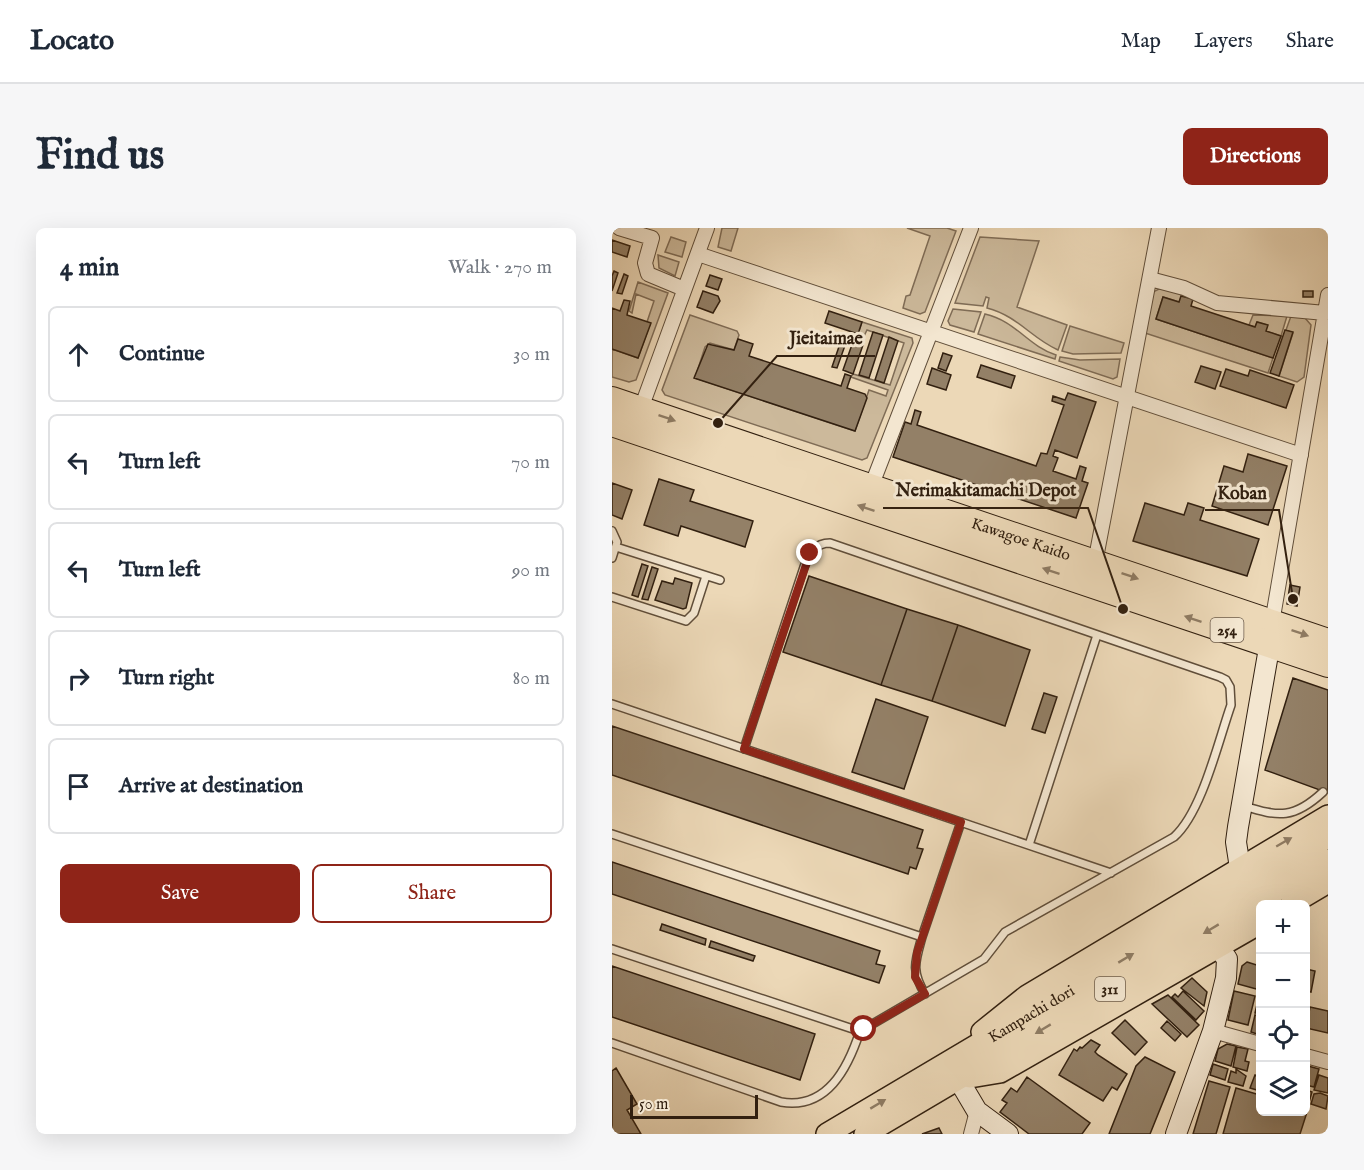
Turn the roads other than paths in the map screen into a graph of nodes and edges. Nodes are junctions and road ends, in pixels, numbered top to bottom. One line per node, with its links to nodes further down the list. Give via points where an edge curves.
1 (619, 228): 7 (street, via 652,238 645,263 648,274)
2 (707, 228): 5 (street)
3 (970, 228): 10 (street)
4 (1160, 228): 6 (street)
5 (698, 254): 7 (street); 10 (street)
6 (1150, 279): 9 (street, via 1217,303); 11 (street)
7 (684, 289): 13 (street)
8 (1328, 295): 9 (street)
9 (1325, 313): 14 (street)
10 (931, 332): 11 (street); 15 (street)
11 (1127, 398): 14 (street); 19 (street)
12 (612, 400): 13 (highway, Kawagoe Kaido / 254)
13 (629, 421): 15 (highway, Kawagoe Kaido / 254, one-way to 15); 23 (highway, Kawagoe Kaido / 254, one-way to 13)
14 (1301, 455): 23 (street)
15 (872, 487): 19 (highway, Kawagoe Kaido / 254)
16 (612, 531): 17 (lane)
17 (616, 547): 18 (lane); 20 (lane)
18 (612, 558)
19 (1095, 564): 23 (highway, Kawagoe Kaido / 254, one-way to 23)
20 (706, 576): 21 (lane); 22 (lane, via 694,613 686,621)
21 (720, 580)
22 (612, 597)
23 (1272, 634): 25 (highway, Kawagoe Kaido / 254, one-way to 25); 26 (highway, Kawagoe Kaido / 254); 30 (street)
24 (1097, 635): 28 (lane, via 831,543 821,543 810,553 804,567); 35 (lane); 37 (lane, via 1220,677 1226,680 1231,696 1190,821 1174,837)
25 (1328, 642)
26 (1328, 664)
27 (612, 704): 28 (lane)
28 (744, 749): 32 (lane)
29 (1323, 792): 30 (lane, via 1289,813 1273,815)
30 (1242, 805): 39 (street, via 1236,842)
31 (1328, 816): 39 (main road, one-way to 31)
32 (961, 822): 35 (lane); 42 (lane)
33 (612, 834): 42 (lane)
34 (1328, 837): 39 (main road, Kampachi dori / 311)
35 (1029, 845): 37 (lane)
36 (1328, 860): 39 (main road, Kampachi dori / 311)
37 (1112, 873): 45 (lane, via 1005,932 984,959)
38 (1328, 882): 40 (main road)
39 (1251, 883): 52 (main road, Kampachi dori / 311)
40 (1298, 900)
41 (1256, 925): 43 (main road)
42 (922, 937): 45 (lane, via 915,977)
43 (1219, 948): 47 (street, via 1227,959 1226,978); 52 (main road, one-way to 52, via 1000,1072)
44 (612, 949): 46 (lane)
45 (925, 994): 46 (lane)
46 (860, 1031): 48 (lane, via 847,1067 832,1086 798,1105)
47 (1214, 1031): 49 (street); 58 (street)
48 (612, 1043)
49 (1256, 1043)
50 (1310, 1057): 51 (street)
51 (1328, 1062)
52 (953, 1070): 53 (street); 54 (main road, Kampachi dori / 311, one-way to 52); 55 (main road, Kampachi dori / 311)
53 (977, 1111): 56 (street); 57 (street)
54 (827, 1134)
55 (865, 1134)
56 (971, 1134)
57 (1008, 1134)
58 (1176, 1134)

